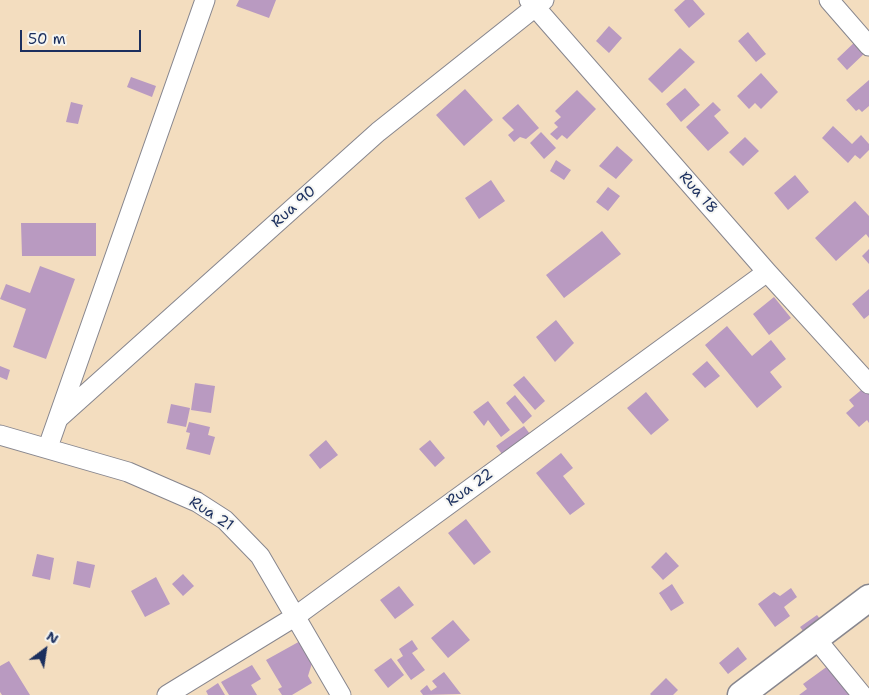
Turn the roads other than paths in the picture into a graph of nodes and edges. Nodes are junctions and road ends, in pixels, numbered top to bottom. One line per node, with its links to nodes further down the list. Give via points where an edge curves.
1 (205, 0): 7 (street)
2 (829, 0): 4 (street)
3 (536, 2): 5 (street, Rua 18); 7 (street, Rua 90, via 378,132)
4 (869, 46)
5 (767, 272): 6 (street, Rua 18); 11 (street, Rua 22)
6 (869, 384)
7 (60, 417): 9 (street)
8 (0, 435): 9 (street, Rua 21)
9 (48, 447): 11 (street, Rua 21, via 128,472 197,502 225,520 260,556)
10 (869, 598): 12 (main road)
11 (296, 616): 13 (street, Rua 22); 14 (street, Rua 21)
12 (817, 640): 15 (main road); 16 (street)
13 (167, 695)
14 (341, 695)
15 (741, 695)
16 (862, 695)

